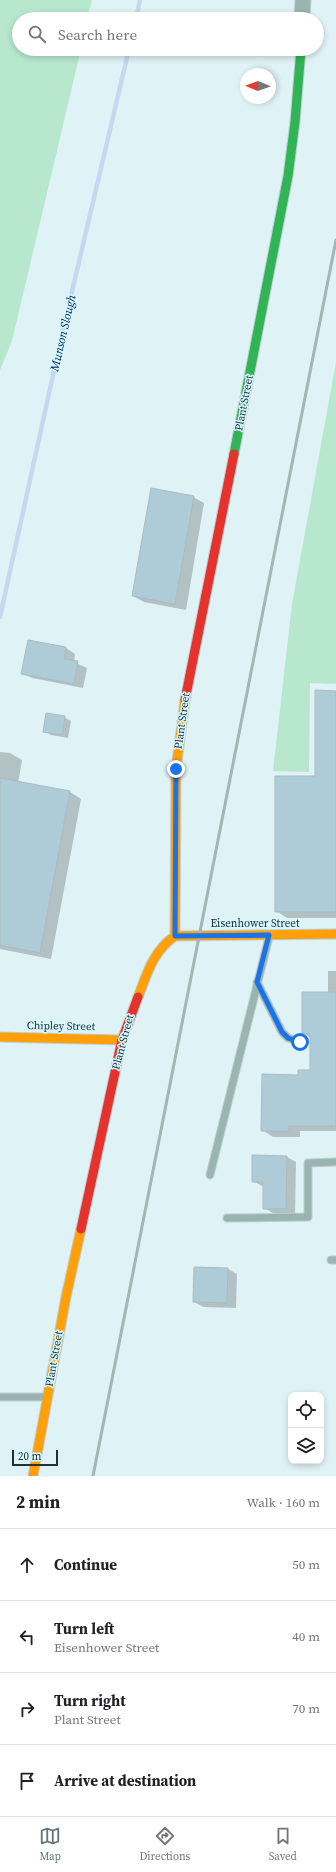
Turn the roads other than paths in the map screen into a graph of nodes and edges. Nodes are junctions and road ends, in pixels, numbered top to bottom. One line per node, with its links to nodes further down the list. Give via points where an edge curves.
1 (303, 0): 2 (street)
2 (302, 12)
3 (300, 56): 6 (street, Plant Street, via 288,176 266,298 187,686 178,745)
4 (336, 934): 5 (street, Eisenhower Street)
5 (269, 935): 6 (street, Eisenhower Street); 7 (lane)
6 (175, 936): 9 (street, Plant Street, via 166,942 152,960)
7 (257, 982): 10 (lane, via 282,1032 288,1038); 12 (lane)
8 (0, 1037): 9 (street, Chipley Street)
9 (122, 1040): 15 (street, Plant Street)
10 (300, 1042)
11 (336, 1162): 13 (lane, via 308,1162 308,1217)
12 (210, 1175)
13 (227, 1218)
14 (0, 1397): 15 (lane)
15 (47, 1397): 16 (street, Plant Street)
16 (33, 1476)

